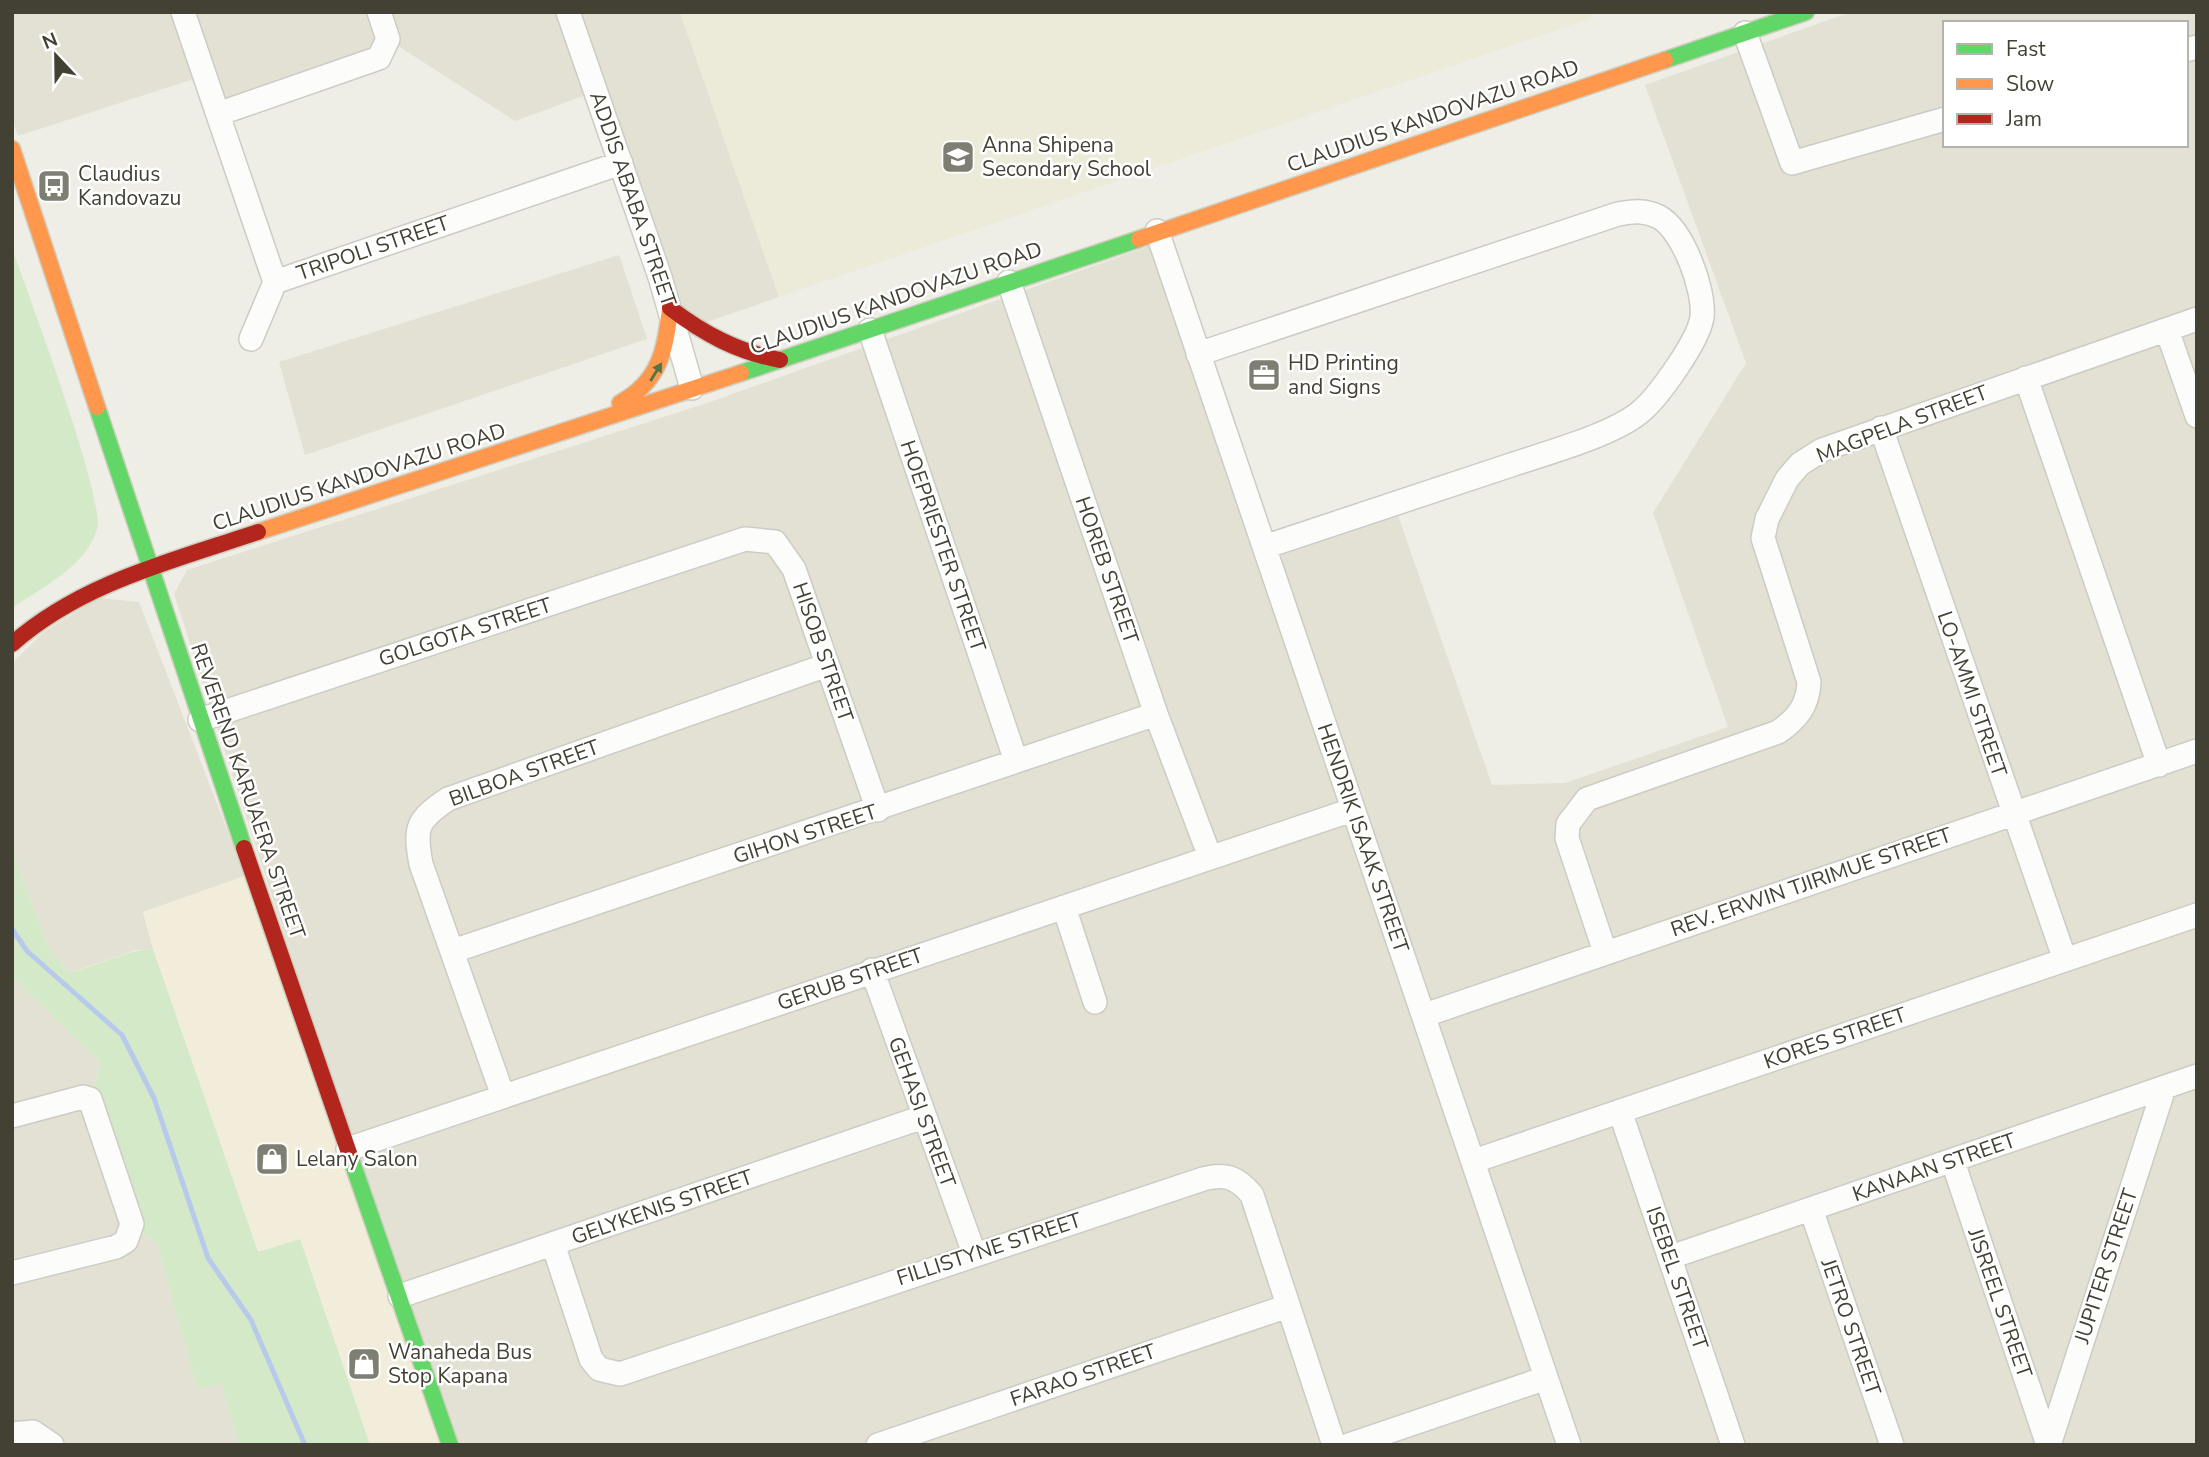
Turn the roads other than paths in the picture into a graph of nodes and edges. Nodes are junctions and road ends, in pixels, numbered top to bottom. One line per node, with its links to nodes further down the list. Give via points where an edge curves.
1 (183, 12): 6 (street, TRIPOLI STREET)
2 (379, 12): 6 (street, via 388,39 379,58)
3 (569, 12): 9 (street, ADDIS ABABA STREET)
4 (1806, 12): 5 (street, CLAUDIUS KANDOVAZU ROAD)
5 (1745, 33): 7 (street, via 1792,163); 10 (street, CLAUDIUS KANDOVAZU ROAD)
6 (218, 114): 11 (street, TRIPOLI STREET)
7 (1943, 120)
8 (12, 149): 27 (street, REVEREND KARUAERA STREET)
9 (621, 163): 11 (street, TRIPOLI STREET); 13 (street, ADDIS ABABA STREET)
10 (1157, 231): 12 (street, CLAUDIUS KANDOVAZU ROAD); 18 (street, HENDRIK ISAAK STREET)
11 (275, 282): 17 (street)
12 (1009, 282): 15 (street, CLAUDIUS KANDOVAZU ROAD); 30 (street, HOREB STREET)
13 (670, 308): 19 (street, via 704,334 743,353); 21 (street, ADDIS ABABA STREET); 24 (street, one-way to 13, via 632,398 645,388 663,360)
14 (2197, 319): 16 (street, MAGPELA STREET)
15 (870, 330): 19 (street, CLAUDIUS KANDOVAZU ROAD); 33 (street, HOEPRIESTER STREET)
16 (2167, 330): 20 (street, MAGPELA STREET); 22 (street)
17 (251, 339)
18 (1198, 355): 26 (street, HENDRIK ISAAK STREET); 26 (street, via 1638,210 1660,218 1675,233 1690,261 1700,306 1698,327 1690,349 1639,413 1583,441)
19 (780, 360): 21 (street, CLAUDIUS KANDOVAZU ROAD)
20 (2026, 378): 23 (street, MAGPELA STREET); 34 (street)
21 (692, 388): 24 (street, CLAUDIUS KANDOVAZU ROAD)
22 (2197, 416)
23 (1881, 428): 37 (street, LO-AMMI STREET); 42 (street, MAGPELA STREET, via 1822,450 1800,464 1767,519 1763,538 1768,559 1809,682 1808,698 1793,722 1778,732 1587,799 1568,824 1572,853)
24 (512, 448): 27 (street, CLAUDIUS KANDOVAZU ROAD)
25 (731, 544): 29 (street, HISOB STREET, via 761,539 775,542 786,553); 31 (street, GOLGOTA STREET)
26 (1264, 547): 36 (street, HENDRIK ISAAK STREET)
27 (151, 568): 28 (street, CLAUDIUS KANDOVAZU ROAD, via 59,606); 31 (street, REVEREND KARUAERA STREET)
28 (12, 644)
29 (827, 665): 35 (street, HISOB STREET); 41 (street, BILBOA STREET, via 448,799 428,812 418,826 421,864)
30 (1156, 714): 33 (street, GIHON STREET); 38 (street, HOREB STREET)
31 (200, 720): 53 (street, REVEREND KARUAERA STREET)
32 (2197, 751): 34 (street, REV. ERWIN TJIRIMUE STREET)
33 (1016, 761): 35 (street, GIHON STREET)
34 (2159, 765): 37 (street, REV. ERWIN TJIRIMUE STREET)
35 (878, 810): 41 (street, GIHON STREET)
36 (1352, 810): 38 (street, GERUB STREET); 46 (street, HENDRIK ISAAK STREET)
37 (2014, 814): 42 (street, REV. ERWIN TJIRIMUE STREET); 43 (street, LO-AMMI STREET)
38 (1210, 857): 39 (street, GERUB STREET)
39 (1064, 907): 44 (street, GERUB STREET); 45 (street)
40 (2197, 915): 43 (street, KORES STREET)
41 (453, 951): 49 (street, BILBOA STREET)
42 (1605, 952): 46 (street, REV. ERWIN TJIRIMUE STREET)
43 (2065, 960): 50 (street, KORES STREET)
44 (872, 970): 49 (street, GERUB STREET); 52 (street, GEHASI STREET)
45 (1096, 1002)
46 (1425, 1015): 54 (street, HENDRIK ISAAK STREET)
47 (2197, 1076): 48 (street, KANAAN STREET)
48 (2164, 1088): 55 (street, KANAAN STREET); 73 (street, JUPITER STREET)
49 (503, 1096): 53 (street, GERUB STREET)
50 (1620, 1111): 54 (street, KORES STREET); 59 (street, ISEBEL STREET)
51 (12, 1116): 60 (street, via 90,1099 132,1224 127,1241 116,1247)
52 (923, 1117): 57 (street, GELYKENIS STREET); 58 (street, GEHASI STREET)
53 (348, 1149): 61 (street, REVEREND KARUAERA STREET)
54 (1474, 1161): 63 (street, HENDRIK ISAAK STREET)
55 (1953, 1162): 56 (street, KANAAN STREET); 73 (street, JISREEL STREET)
56 (1811, 1209): 59 (street, KANAAN STREET); 72 (street, JETRO STREET)
57 (553, 1244): 58 (street, FILLISTYNE STREET, via 591,1359 599,1369 620,1374); 61 (street, GELYKENIS STREET)
58 (974, 1253): 62 (street, FILLISTYNE STREET, via 1203,1179 1230,1176 1252,1195)
59 (1671, 1257): 71 (street, ISEBEL STREET)
60 (12, 1273)
61 (400, 1296): 66 (street, REVEREND KARUAERA STREET)
62 (1288, 1306): 67 (street, FARAO STREET); 68 (street, FILLISTYNE STREET)
63 (1546, 1378): 69 (street); 70 (street, HENDRIK ISAAK STREET)
64 (12, 1434): 65 (street, via 33,1432)
65 (52, 1445)
66 (450, 1445)
67 (878, 1445)
68 (1334, 1445)
69 (1349, 1445)
70 (1569, 1445)
71 (1733, 1445)
72 (1892, 1445)
73 (2048, 1445)

